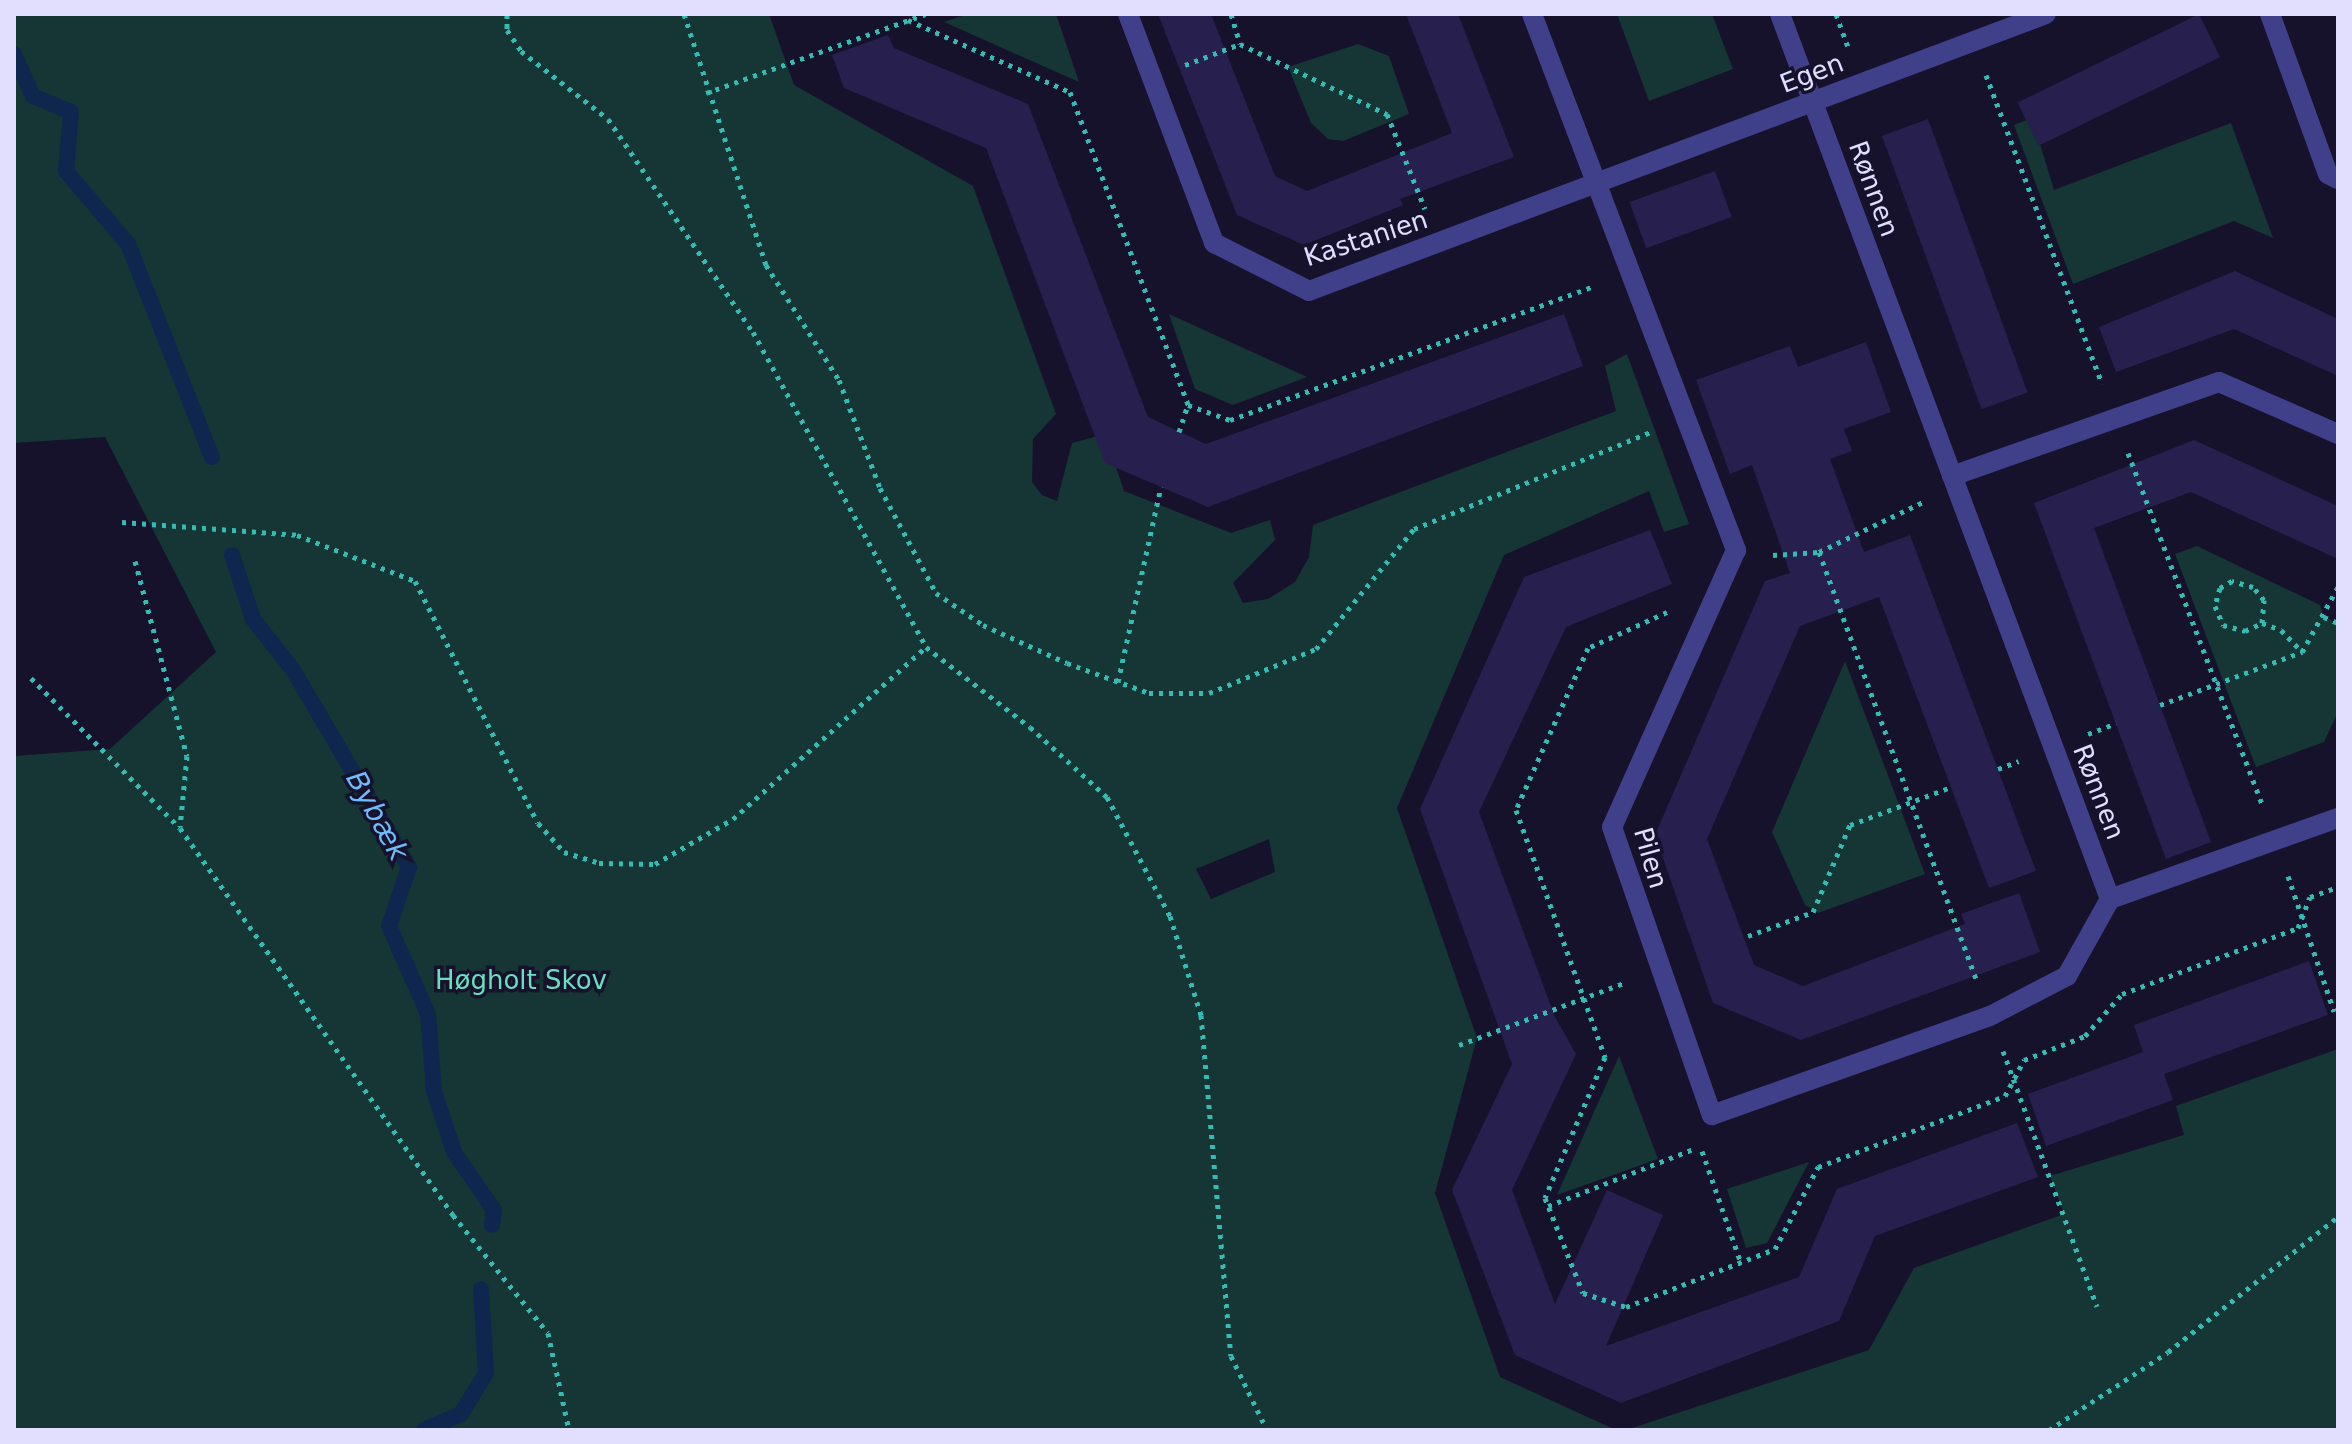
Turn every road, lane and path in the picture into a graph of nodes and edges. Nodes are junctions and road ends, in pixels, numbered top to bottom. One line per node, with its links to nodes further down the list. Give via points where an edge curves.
1 (507, 14): 36 (path, via 507,30 521,51 608,119 753,332)
2 (684, 14): 15 (path)
3 (899, 14): 11 (path)
4 (925, 14): 11 (path)
5 (1128, 14): 14 (street, Kastanien)
6 (1231, 14): 13 (path)
7 (1532, 14): 18 (street)
8 (1780, 14): 16 (street, Rønnen)
9 (2046, 14): 12 (street, Egen)
10 (2270, 14): 17 (street, via 2328,174)
11 (902, 22): 15 (path)
12 (1973, 41): 16 (street, Egen); 21 (path)
13 (1240, 44): 14 (path); 19 (path, via 1387,114)
14 (1149, 79): 19 (street, Kastanien, via 1214,243 1309,291)
15 (706, 93): 39 (path, via 766,265 839,380 880,488 936,593 983,625)
16 (1812, 101): 18 (street, Egen); 25 (street, Rønnen)
17 (2338, 179)
18 (1597, 185): 19 (street, Kastanien); 22 (street)
19 (1438, 243)
20 (1188, 405): 23 (path)
21 (2113, 415): 24 (street, via 2219,382); 25 (street); 40 (path)
22 (1688, 416): 28 (street); 39 (path, via 1414,529 1316,649 1209,693 1149,693)
23 (1179, 432)
24 (2338, 434)
25 (1954, 482): 29 (path); 48 (street, Rønnen)
26 (1161, 487): 39 (path)
27 (122, 522): 36 (path, via 297,535 415,581 538,823 564,852 599,863 655,864 733,819)
28 (1736, 550): 29 (path, via 1781,556); 32 (street, Pilen)
29 (1819, 552): 43 (path)
30 (135, 561): 45 (path, via 187,756)
31 (2338, 587): 33 (path)
32 (1719, 589): 51 (street, Pilen, via 1612,827); 52 (path, via 1588,648 1516,810)
33 (2324, 617): 35 (path); 37 (path)
34 (2262, 623): 34 (path, via 2245,631 2223,625 2215,606 2220,588 2232,581 2253,587 2264,600); 37 (path, via 2281,630)
35 (2338, 623)
36 (926, 647): 62 (path, via 1030,727 1107,797 1170,916 1201,1015 1231,1356)
37 (2302, 652): 40 (path)
38 (31, 678): 45 (path)
39 (1118, 682)
40 (2216, 684): 41 (path); 46 (path)
41 (2160, 705)
42 (1951, 787): 43 (path)
43 (1911, 803): 50 (path, via 1850,825 1813,912); 54 (path)
44 (2338, 818): 46 (street)
45 (180, 828): 61 (path, via 453,1215 548,1333)
46 (2275, 840): 48 (street); 49 (path)
47 (2338, 887): 49 (path, via 2310,897)
48 (2110, 899): 54 (street, Pilen, via 2067,976)
49 (2302, 913): 53 (path); 56 (path, via 2298,928 2122,994 2085,1036 2024,1060)
50 (1748, 936)
51 (1658, 970): 52 (path); 54 (street, Pilen, via 1712,1115)
52 (1584, 998): 55 (path); 57 (path, via 1605,1057 1545,1198)
53 (2334, 1011)
54 (1990, 1016): 56 (path)
55 (1459, 1045)
56 (2013, 1077): 59 (path, via 2005,1096 1818,1167 1775,1249); 60 (path)
57 (1548, 1206): 59 (path, via 1583,1293 1626,1307); 59 (path, via 1701,1146)
58 (2338, 1217): 63 (path, via 2168,1352)
59 (1741, 1263)
60 (2097, 1306)
61 (569, 1430)
62 (1267, 1430)
63 (2049, 1430)

